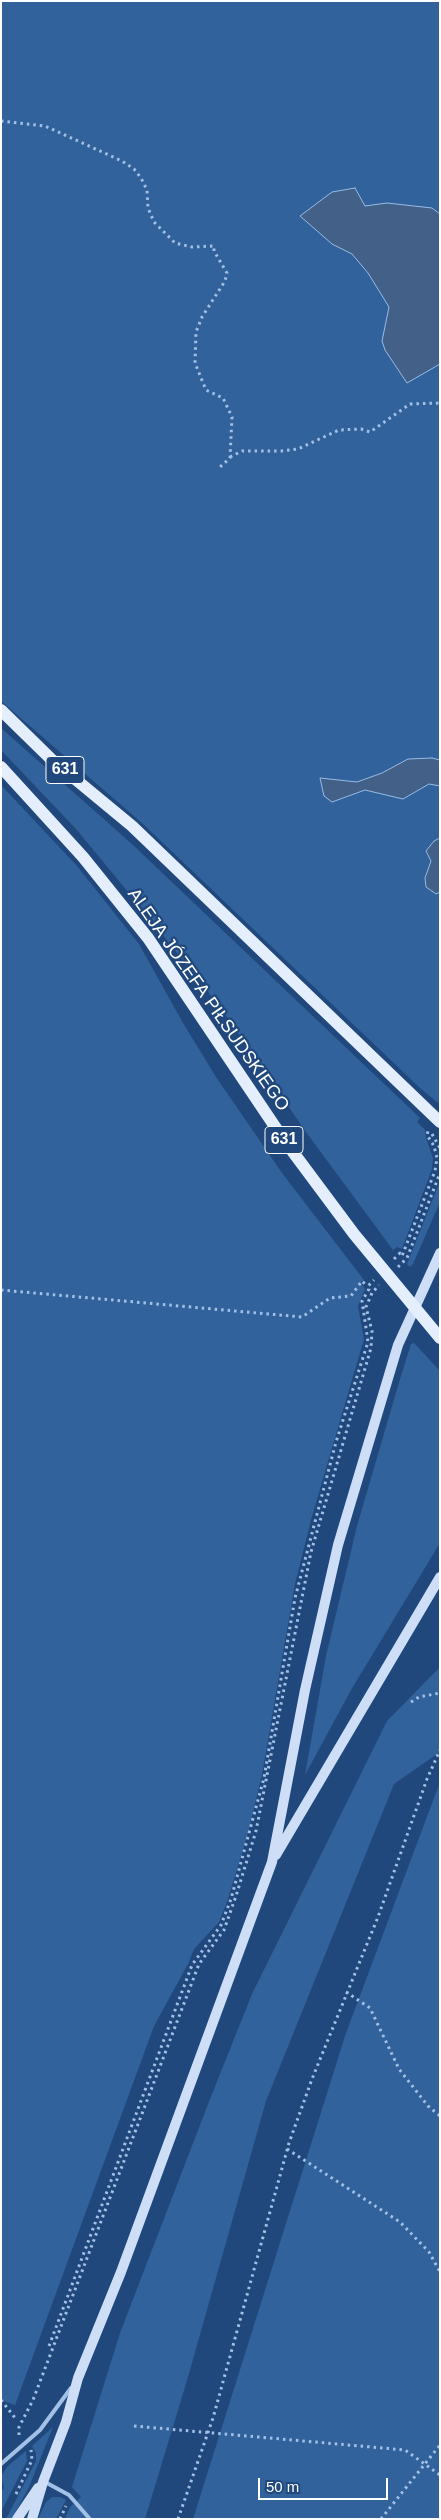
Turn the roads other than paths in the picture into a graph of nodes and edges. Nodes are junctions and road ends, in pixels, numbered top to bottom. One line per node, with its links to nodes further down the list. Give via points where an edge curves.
1 (1, 710): 3 (main road, 631, via 51,759 132,826)
2 (1, 767): 5 (main road, ALEJA JÓZEFA PIŁSUDSKIEGO / 631, via 84,857 148,938 284,1140)
3 (436, 1118)
4 (440, 1252): 5 (main road)
5 (414, 1309): 6 (main road, 631); 8 (main road, via 398,1346 338,1545 305,1690)
6 (440, 1338)
7 (440, 1577): 8 (main road)
8 (272, 1862): 9 (main road, via 125,2263)
9 (78, 2378): 11 (lane, via 47,2423); 13 (main road, via 66,2422)
10 (1, 2454): 11 (lane)
11 (7, 2459): 12 (lane)
12 (1, 2464)
13 (43, 2482): 14 (lane, via 69,2494); 15 (main road); 16 (main road)
14 (89, 2518)
15 (17, 2519)
16 (32, 2519)

